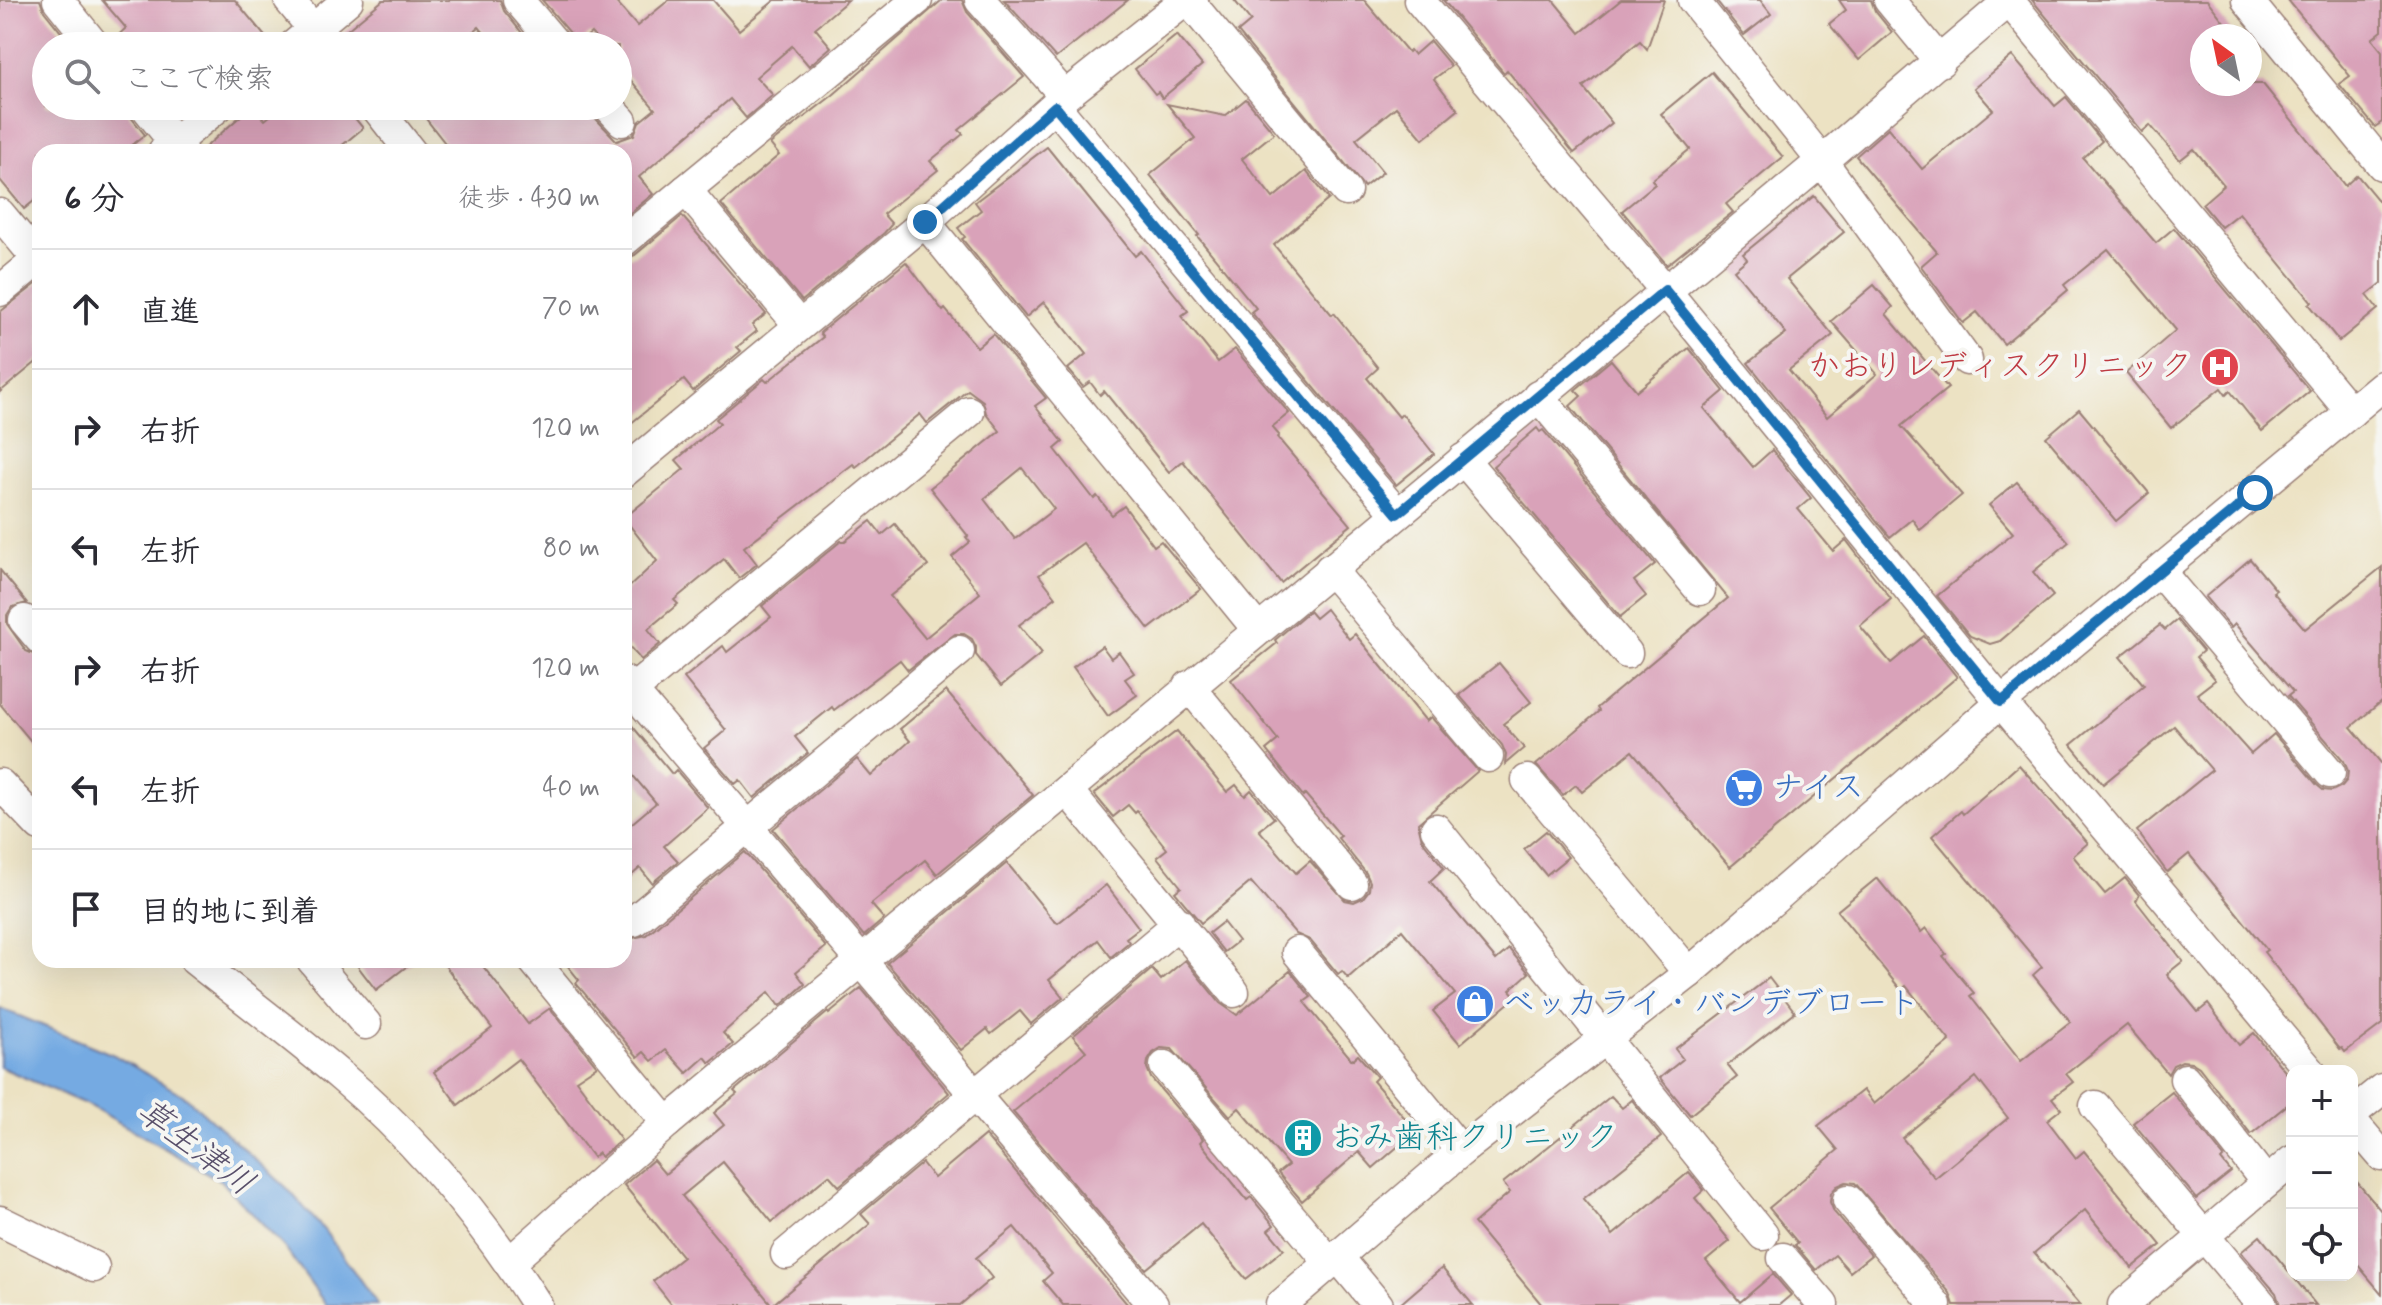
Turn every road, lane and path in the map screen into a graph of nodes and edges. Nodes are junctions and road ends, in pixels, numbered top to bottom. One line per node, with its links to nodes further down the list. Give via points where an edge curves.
1 (58, 0): 13 (street)
2 (289, 0): 14 (street)
3 (348, 0): 15 (street)
4 (518, 0): 16 (street)
5 (917, 0): 27 (street)
6 (980, 0): 18 (street)
7 (1187, 0): 18 (street); 28 (street)
8 (1419, 0): 34 (street)
9 (1693, 0): 25 (street)
10 (1889, 0): 17 (street)
11 (2010, 0): 17 (street); 41 (street)
12 (2247, 0): 26 (street)
13 (84, 32)
14 (307, 32)
15 (318, 32)
16 (545, 32)
17 (1940, 62): 25 (street)
18 (1060, 101): 30 (street); 44 (street)
19 (154, 120): 22 (street)
20 (204, 120): 23 (street)
21 (386, 120): 24 (street)
22 (170, 144)
23 (178, 144)
24 (405, 144)
25 (1822, 161): 34 (street); 37 (street)
26 (2382, 165)
27 (686, 190): 31 (street); 36 (street)
28 (1346, 191)
29 (0, 214): 32 (street)
30 (925, 222): 36 (street); 48 (street)
31 (632, 234)
32 (32, 252)
33 (32, 266): 35 (street)
34 (1665, 290): 39 (street); 54 (street)
35 (0, 291)
36 (799, 325): 43 (street)
37 (1967, 360)
38 (2382, 386): 41 (street)
39 (1538, 396): 42 (street); 47 (street)
40 (969, 412): 51 (street)
41 (2351, 412): 46 (street)
42 (1463, 459): 44 (street); 50 (street)
43 (632, 465)
44 (1397, 514): 45 (street)
45 (1330, 569): 48 (street); 55 (street)
46 (2160, 572): 54 (street); 56 (street)
47 (1700, 590)
48 (1258, 630): 52 (street)
49 (959, 651): 61 (street)
50 (1627, 653)
51 (632, 686)
52 (1189, 686): 59 (street); 63 (street)
53 (632, 696): 61 (street)
54 (2001, 702): 71 (street); 75 (street)
55 (1488, 757)
56 (2330, 773)
57 (1527, 780): 71 (street)
58 (0, 784): 60 (street)
59 (1067, 790): 65 (street); 67 (street)
60 (32, 818)
61 (748, 827): 64 (street); 67 (street)
62 (1436, 829): 74 (street)
63 (1352, 884)
64 (634, 921)
65 (1179, 923): 72 (street); 79 (street)
66 (1297, 952): 84 (street)
67 (861, 961): 79 (street); 82 (street)
68 (205, 968): 95 (street, via 345,1079 420,1152)
69 (319, 968): 73 (street)
70 (540, 968): 82 (street)
71 (1689, 973): 74 (street)
72 (1234, 992)
73 (366, 1024)
74 (1605, 1037): 84 (street); 90 (street)
75 (2305, 1065)
76 (1165, 1066): 94 (street)
77 (2185, 1079): 87 (street)
78 (2382, 1089): 81 (street)
79 (974, 1096): 92 (street); 98 (street)
80 (2095, 1106): 91 (street)
81 (2358, 1108)
82 (667, 1123): 95 (street)
83 (2358, 1128): 85 (street)
84 (1461, 1151): 94 (street)
85 (2382, 1156)
86 (2286, 1166): 87 (street)
87 (2266, 1182): 91 (street)
88 (1848, 1200): 102 (street)
89 (0, 1221): 96 (street)
90 (1763, 1235)
91 (2203, 1237): 103 (street); 104 (street)
92 (786, 1254)
93 (1783, 1258): 101 (street)
94 (1334, 1260): 99 (street); 100 (street)
95 (510, 1262): 97 (street)
96 (94, 1267)
97 (537, 1305)
98 (1153, 1305)
99 (1281, 1305)
100 (1378, 1305)
101 (1823, 1305)
102 (1936, 1305)
103 (2123, 1305)
104 (2262, 1305)

